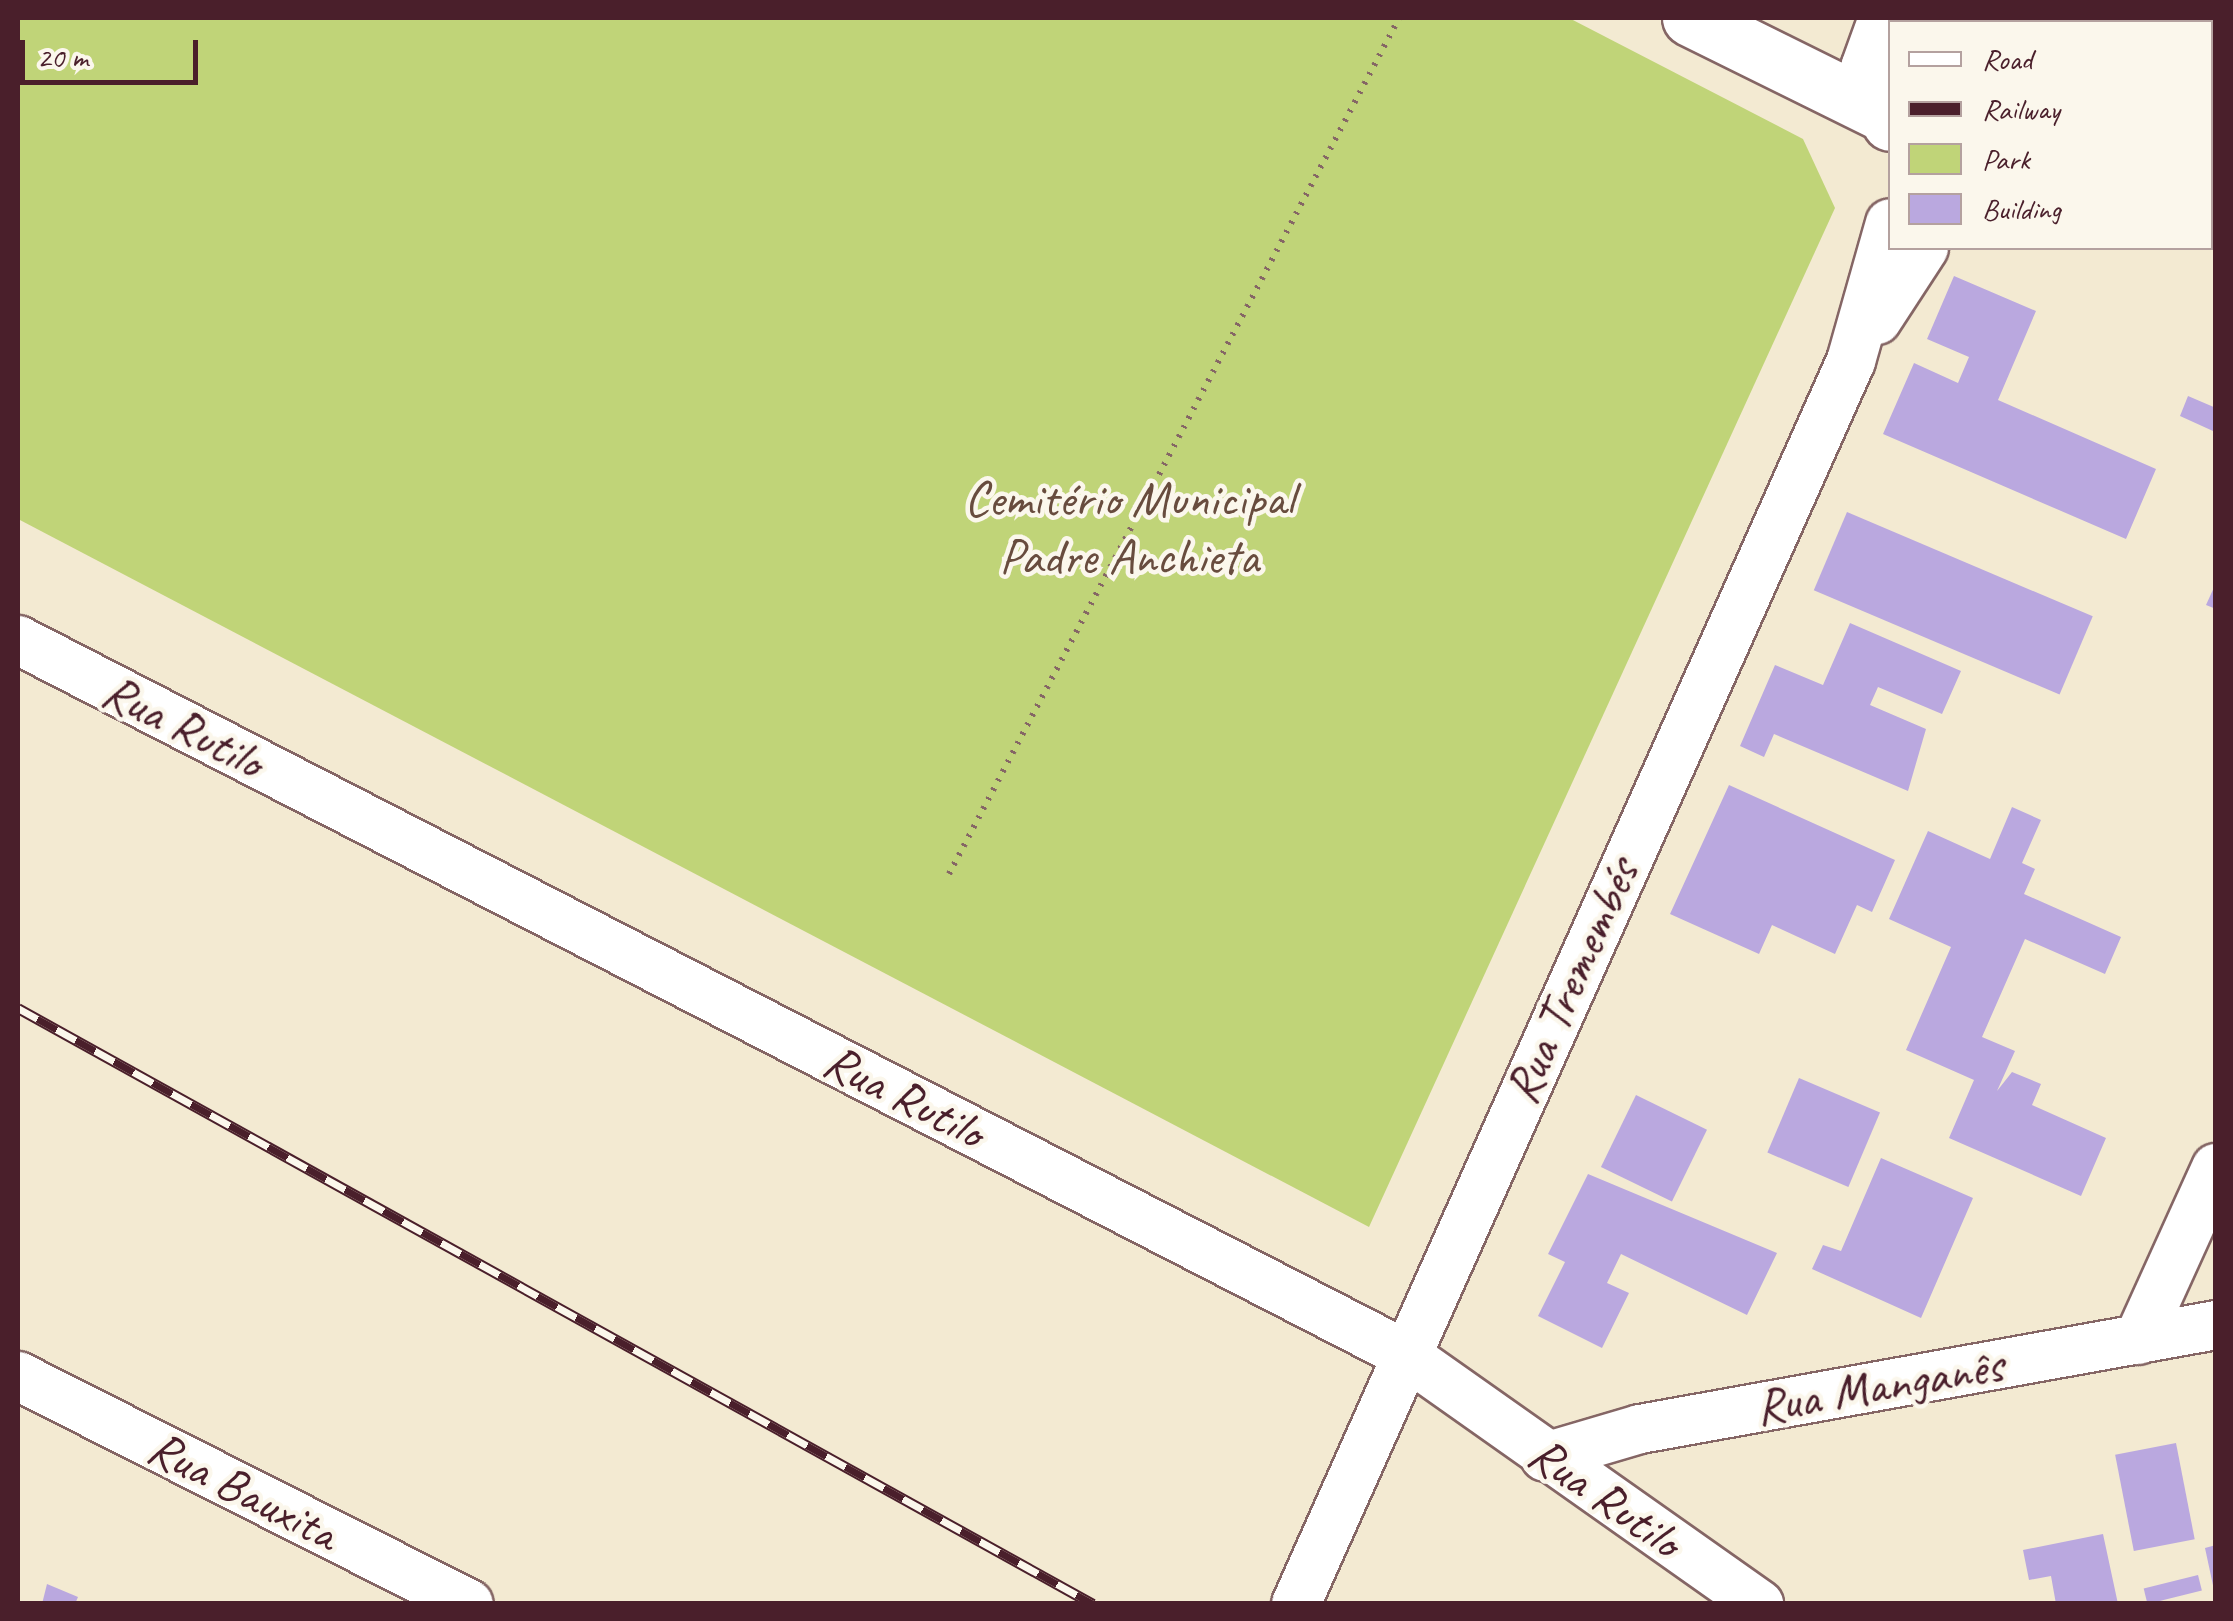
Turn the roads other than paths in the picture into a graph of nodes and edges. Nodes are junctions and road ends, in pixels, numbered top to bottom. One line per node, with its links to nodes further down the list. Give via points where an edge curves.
1 (1690, 18): 3 (street)
2 (1875, 20): 3 (street, via 1868,68)
3 (1886, 118)
4 (1888, 230): 6 (street, Rua Tremembés)
5 (1923, 250): 6 (street, Rua Tremembés)
6 (1851, 361): 11 (street, Rua Tremembés)
7 (18, 640): 11 (street, Rua Rutilo)
8 (2216, 1168): 10 (street)
9 (2216, 1325): 10 (street, Rua Manganês)
10 (2138, 1340): 13 (street, Rua Manganês, via 1640,1429)
11 (1403, 1353): 13 (street, Rua Rutilo); 15 (street, Rua Tremembés)
12 (18, 1376): 14 (street, Rua Bauxita)
13 (1545, 1456): 16 (street, Rua Rutilo)
14 (469, 1604)
15 (1296, 1604)
16 (1758, 1604)

